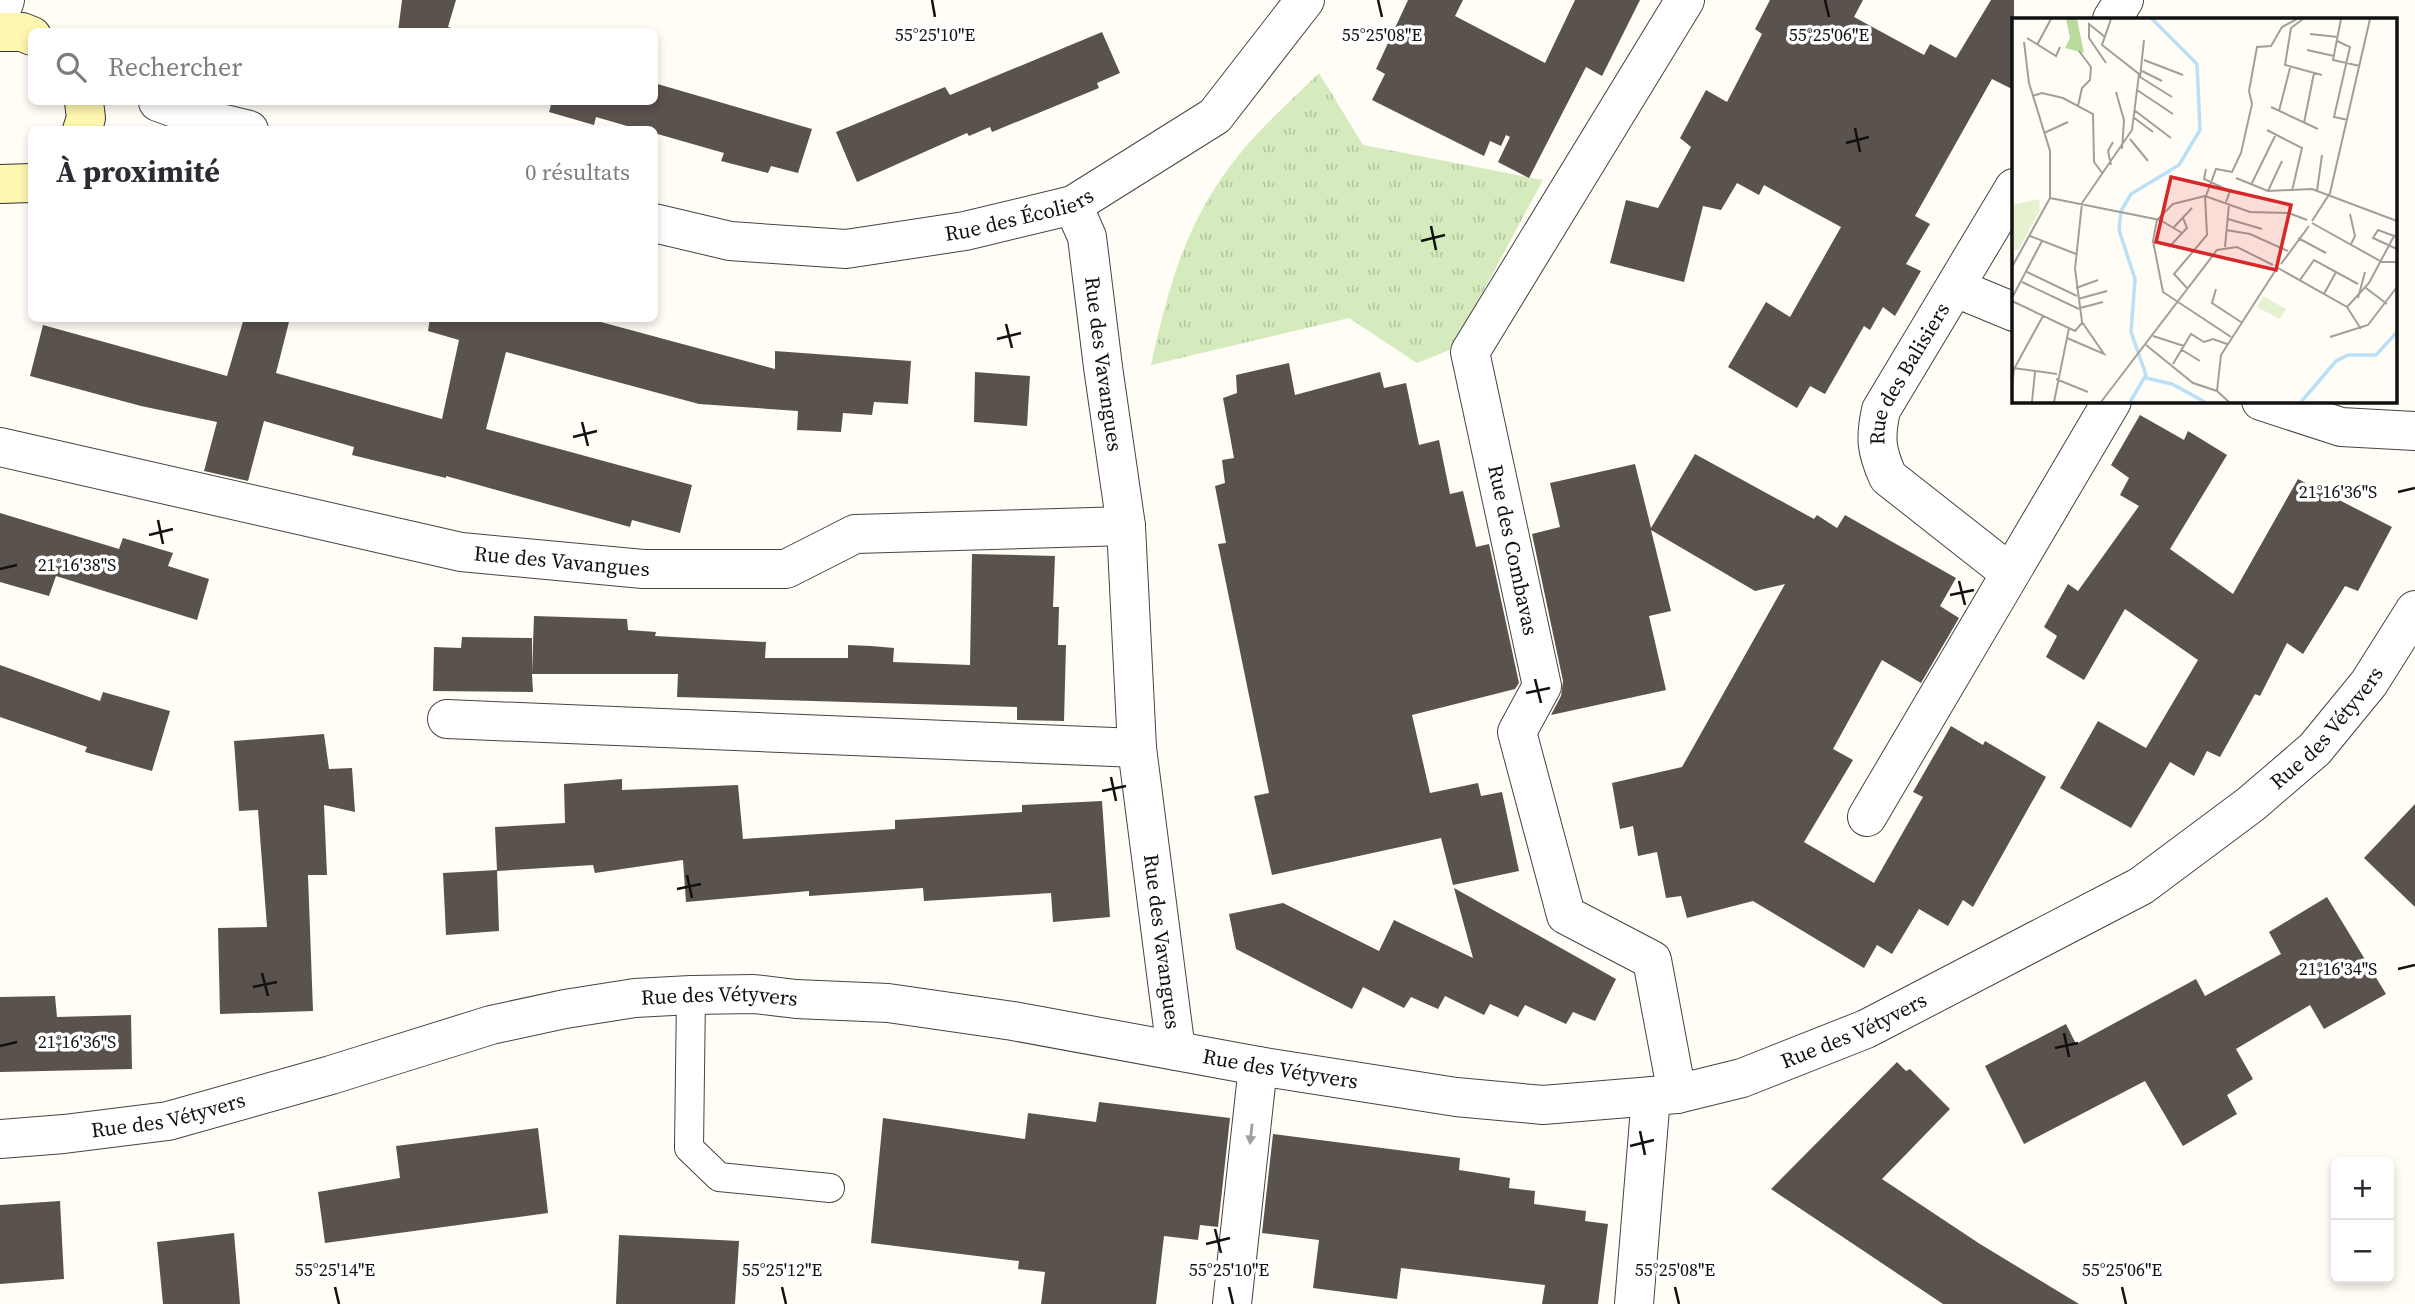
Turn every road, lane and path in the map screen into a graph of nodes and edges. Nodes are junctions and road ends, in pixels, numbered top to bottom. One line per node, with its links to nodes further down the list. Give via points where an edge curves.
1 (5, 0): 5 (street)
2 (1305, 0): 14 (street, Rue des Écoliers, via 1215,116)
3 (1685, 0): 31 (street, Rue des Combavas, via 1470,352 1542,686 1517,732 1566,915 1652,960)
4 (2124, 0): 6 (street)
5 (0, 14)
6 (2113, 18)
7 (0, 32): 8 (street)
8 (28, 34)
9 (84, 105): 12 (street)
10 (163, 105): 11 (street)
11 (195, 125)
12 (83, 126)
13 (2012, 191): 16 (street, Rue des Balisiers)
14 (1073, 205): 15 (street, Rue des Écoliers, via 965,230 846,249 730,241); 22 (street, Rue des Vavangues, via 1087,237)
15 (658, 224)
16 (1956, 288): 17 (street, Rue des Balisiers); 23 (street, Rue des Balisiers, via 1881,410 1878,456 1888,477)
17 (2012, 311)
18 (2111, 402): 23 (street)
19 (2265, 402): 20 (street, via 2341,427)
20 (2415, 431)
21 (0, 447): 22 (street, Rue des Vavangues, via 461,552 643,569 786,569 855,534)
22 (1126, 526): 26 (street, Rue des Vavangues)
23 (2010, 573): 27 (street)
24 (2415, 610): 31 (street, Rue des Vétyvers, via 2369,683 2315,749 2251,804 2141,886 1866,1029 1742,1078)
25 (447, 719): 26 (street)
26 (1138, 748): 29 (street, Rue des Vavangues)
27 (1867, 817)
28 (691, 995): 29 (street, Rue des Vétyvers, via 754,994 888,1003); 32 (street, Rue des Vétyvers, via 623,1000 491,1026 168,1121); 33 (lane, via 689,1148 719,1177)
29 (1176, 1051): 30 (street, Rue des Vétyvers)
30 (1258, 1066): 31 (street, Rue des Vétyvers, via 1394,1089 1543,1105); 34 (street, one-way to 34)
31 (1664, 1095): 35 (street)
32 (0, 1139)
33 (830, 1188)
34 (1232, 1304)
35 (1634, 1304)

